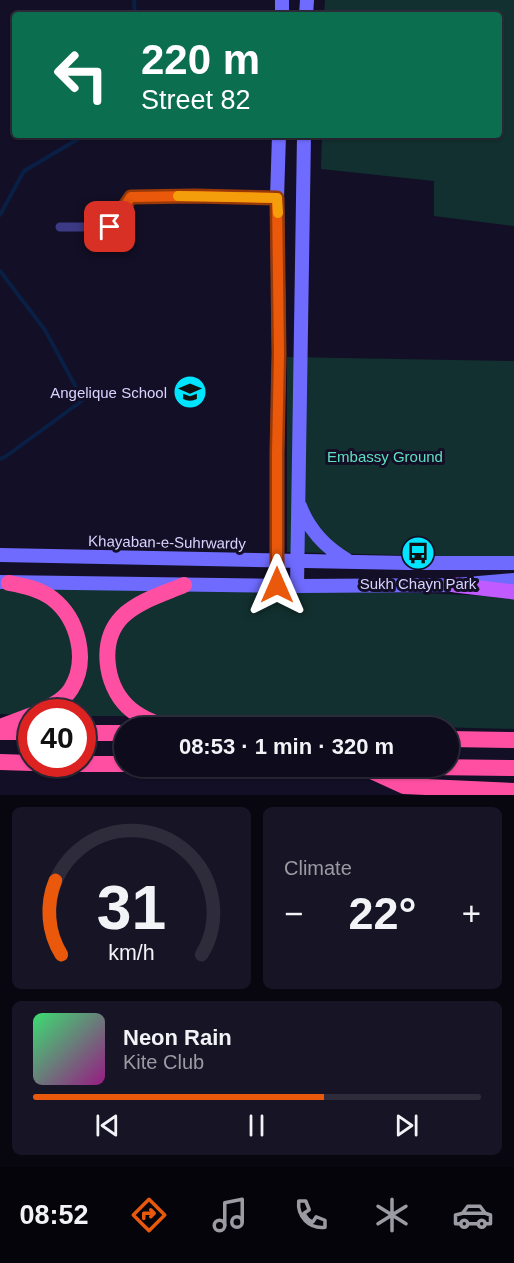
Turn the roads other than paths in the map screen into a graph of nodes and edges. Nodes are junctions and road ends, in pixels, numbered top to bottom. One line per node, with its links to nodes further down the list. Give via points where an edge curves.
1 (279, 138): 3 (main road)
2 (304, 138): 5 (main road)
3 (277, 198): 4 (street, via 131,197 110,227); 7 (main road)
4 (60, 228)
5 (298, 501): 8 (main road); 9 (main road, via 322,543)
6 (0, 555): 7 (main road, Khayaban-e-Suhrwardy)
7 (277, 560): 8 (main road, Khayaban-e-Suhrwardy); 14 (main road)
8 (297, 561): 9 (main road, Khayaban-e-Suhrwardy); 16 (main road)
9 (349, 561): 10 (main road, Khayaban-e-Suhrwardy)
10 (514, 563)
11 (514, 580): 15 (main road)
12 (5, 583): 13 (main road); 18 (highway, via 40,591 65,611 73,626 80,657 71,688)
13 (184, 585): 14 (main road); 19 (highway, via 129,611 113,629 107,649 108,670 115,690)
14 (277, 585): 16 (main road)
15 (454, 585): 16 (main road); 17 (main road)
16 (297, 586)
17 (514, 592)
18 (61, 699)
19 (144, 717)
20 (18, 720): 21 (highway)
21 (0, 727)
22 (0, 732): 23 (highway)
23 (18, 732)
24 (96, 733): 25 (highway)
25 (114, 733)
26 (459, 739): 27 (highway)
27 (514, 740)
28 (0, 762): 29 (highway)
29 (18, 763)
30 (96, 764): 31 (highway)
31 (114, 764)
32 (459, 768): 33 (highway)
33 (514, 768)
34 (384, 777): 35 (highway, via 404,786)
35 (514, 791)

